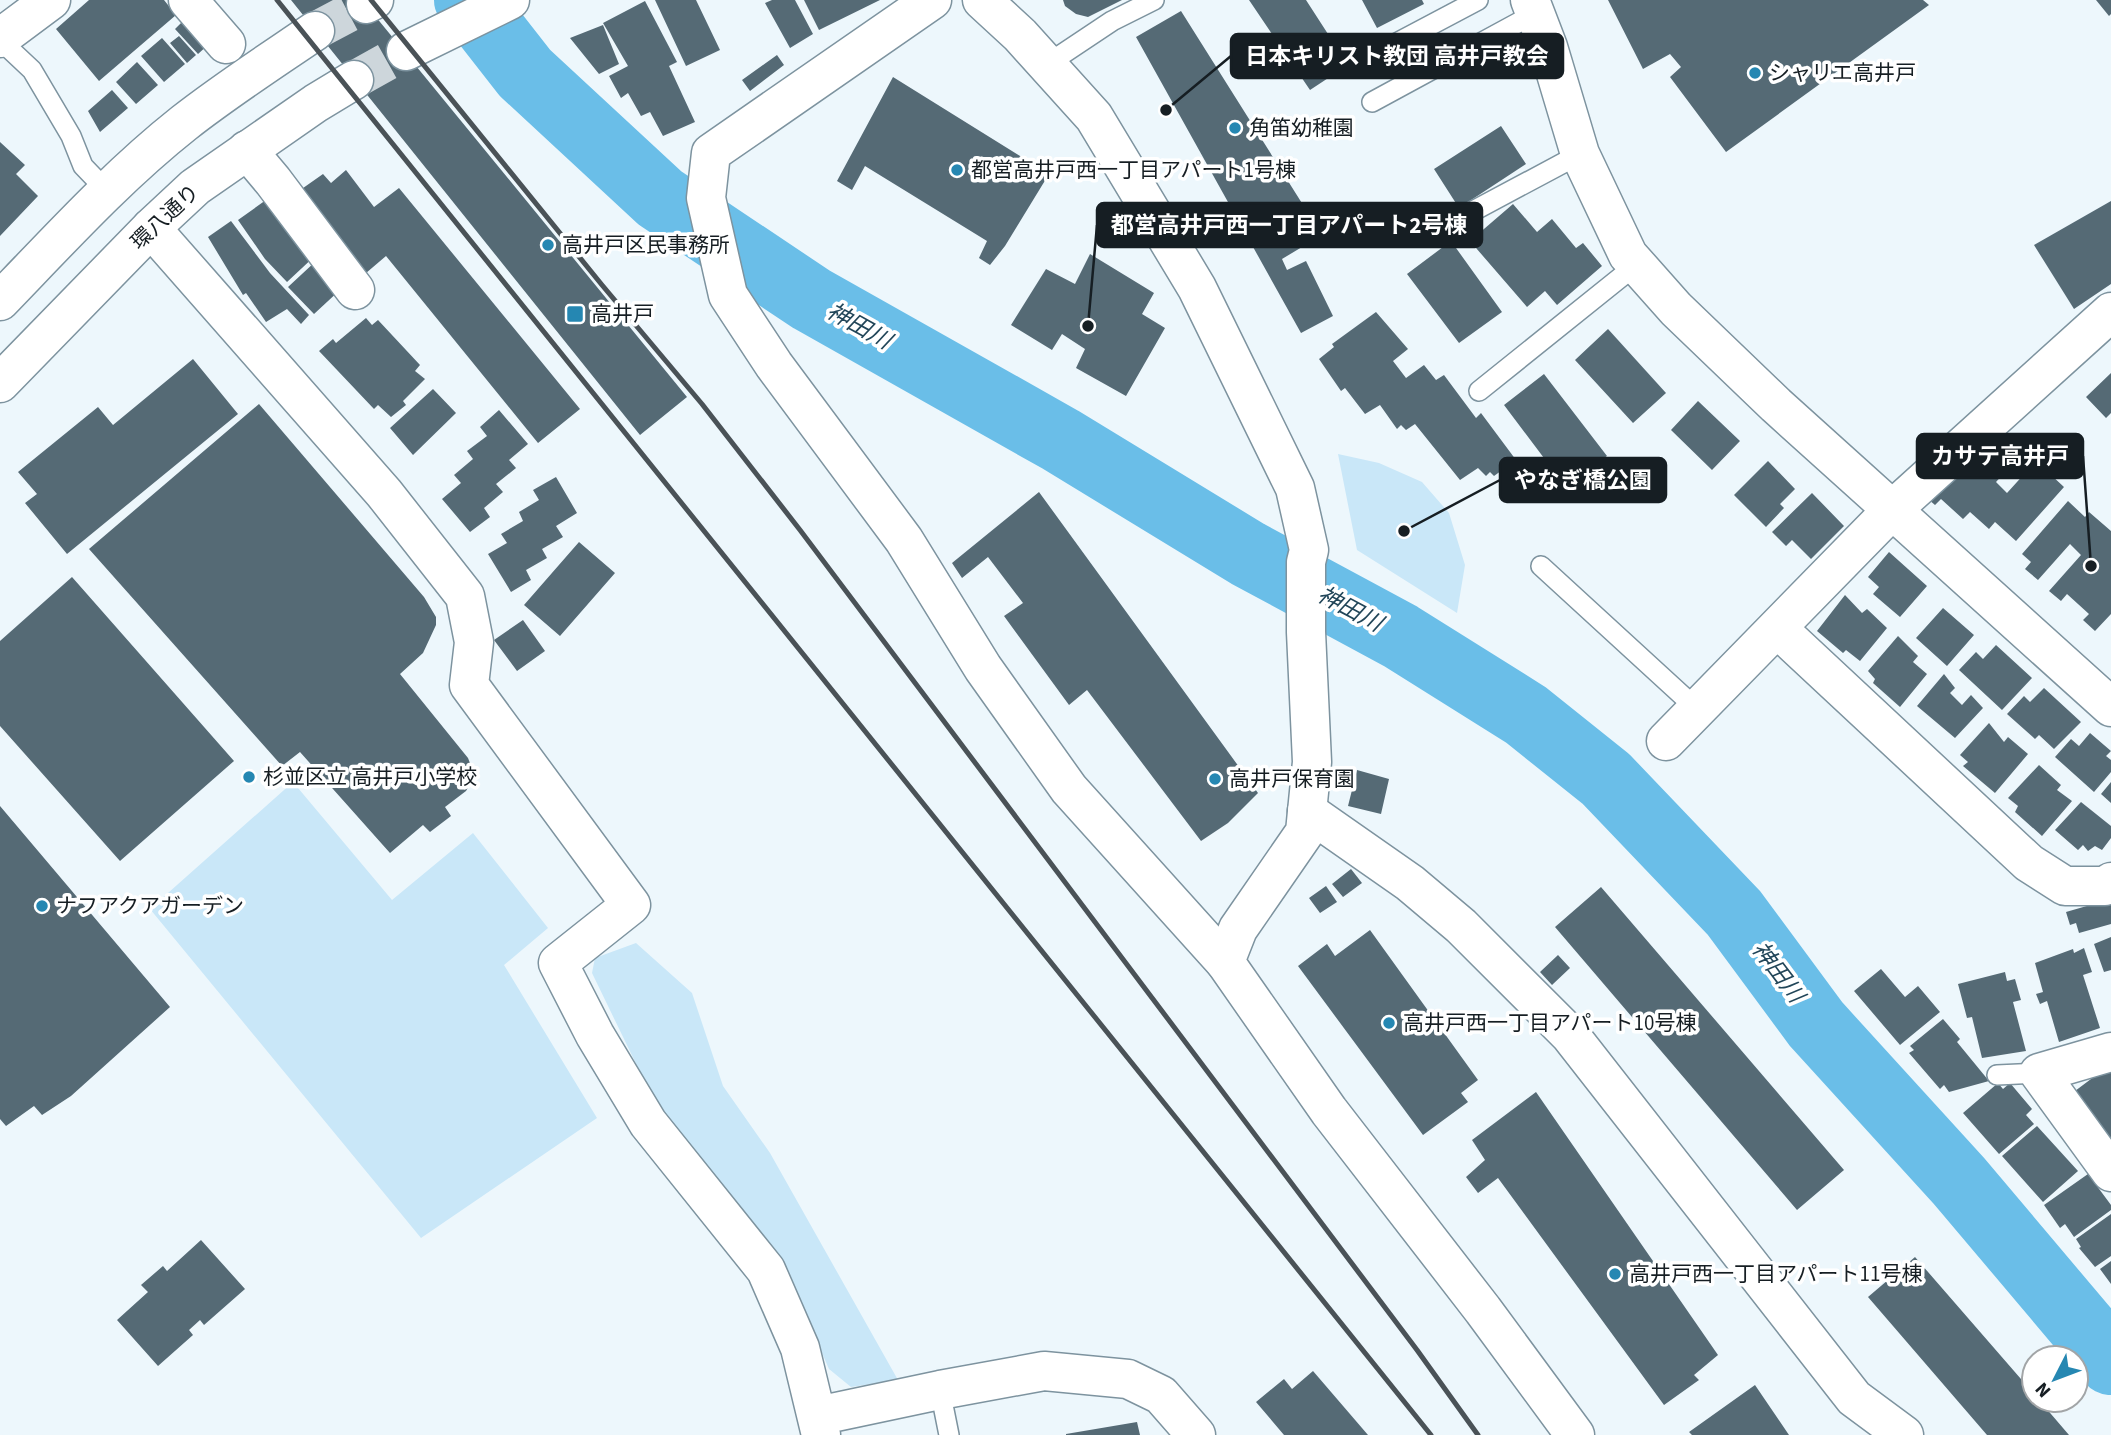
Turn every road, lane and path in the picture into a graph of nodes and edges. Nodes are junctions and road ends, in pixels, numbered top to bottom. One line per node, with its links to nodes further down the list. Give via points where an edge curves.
1 (51, 0): 10 (street)
2 (188, 0): 11 (street)
3 (510, 0): 12 (street)
4 (932, 0): 36 (street, via 712,153 706,198 728,295 904,540 983,668 1069,789)
5 (982, 0): 14 (street)
6 (1154, 0): 14 (lane, via 1112,21)
7 (1478, 0): 13 (lane)
8 (1533, 7): 16 (lane); 18 (street)
9 (315, 31): 19 (street, via 184,123)
10 (0, 39): 19 (lane, via 32,70 83,166)
11 (226, 44)
12 (406, 51)
13 (1359, 63)
14 (1046, 65): 34 (street, via 1094,117 1197,288 1296,488 1309,550 1306,632 1312,762)
15 (354, 80): 17 (street, 環八通り)
16 (1372, 102)
17 (247, 150): 21 (street, 環八通り, via 195,187); 23 (street)
18 (1580, 154): 20 (lane); 22 (street)
19 (107, 191): 24 (street)
20 (1447, 225)
21 (150, 228): 26 (street, 環八通り); 42 (street, via 384,493 465,596 474,642 469,685 631,905 558,962 648,1124 766,1270 800,1348)
22 (1636, 265): 27 (lane); 28 (street, via 1776,405)
23 (355, 290)
24 (0, 301)
25 (2111, 312): 28 (street)
26 (0, 383)
27 (1479, 391)
28 (1892, 510): 30 (street); 31 (street)
29 (1541, 566): 32 (lane)
30 (1777, 628): 32 (street); 35 (street, via 2029,863 2066,886)
31 (2111, 707)
32 (1697, 709): 33 (street)
33 (1666, 741)
34 (1307, 811): 36 (street, via 1305,832 1238,929); 46 (street, via 1410,883 1570,1035 1854,1398)
35 (2111, 882)
36 (1225, 961): 45 (street, via 1329,1111)
37 (2111, 1052): 38 (street)
38 (2039, 1073): 39 (lane); 40 (street)
39 (1997, 1075)
40 (2111, 1172)
41 (940, 1390): 42 (street); 43 (lane); 44 (street, via 1044,1371 1128,1379 1161,1395)
42 (819, 1425)
43 (948, 1435)
44 (1196, 1435)
45 (1575, 1435)
46 (1904, 1435)

